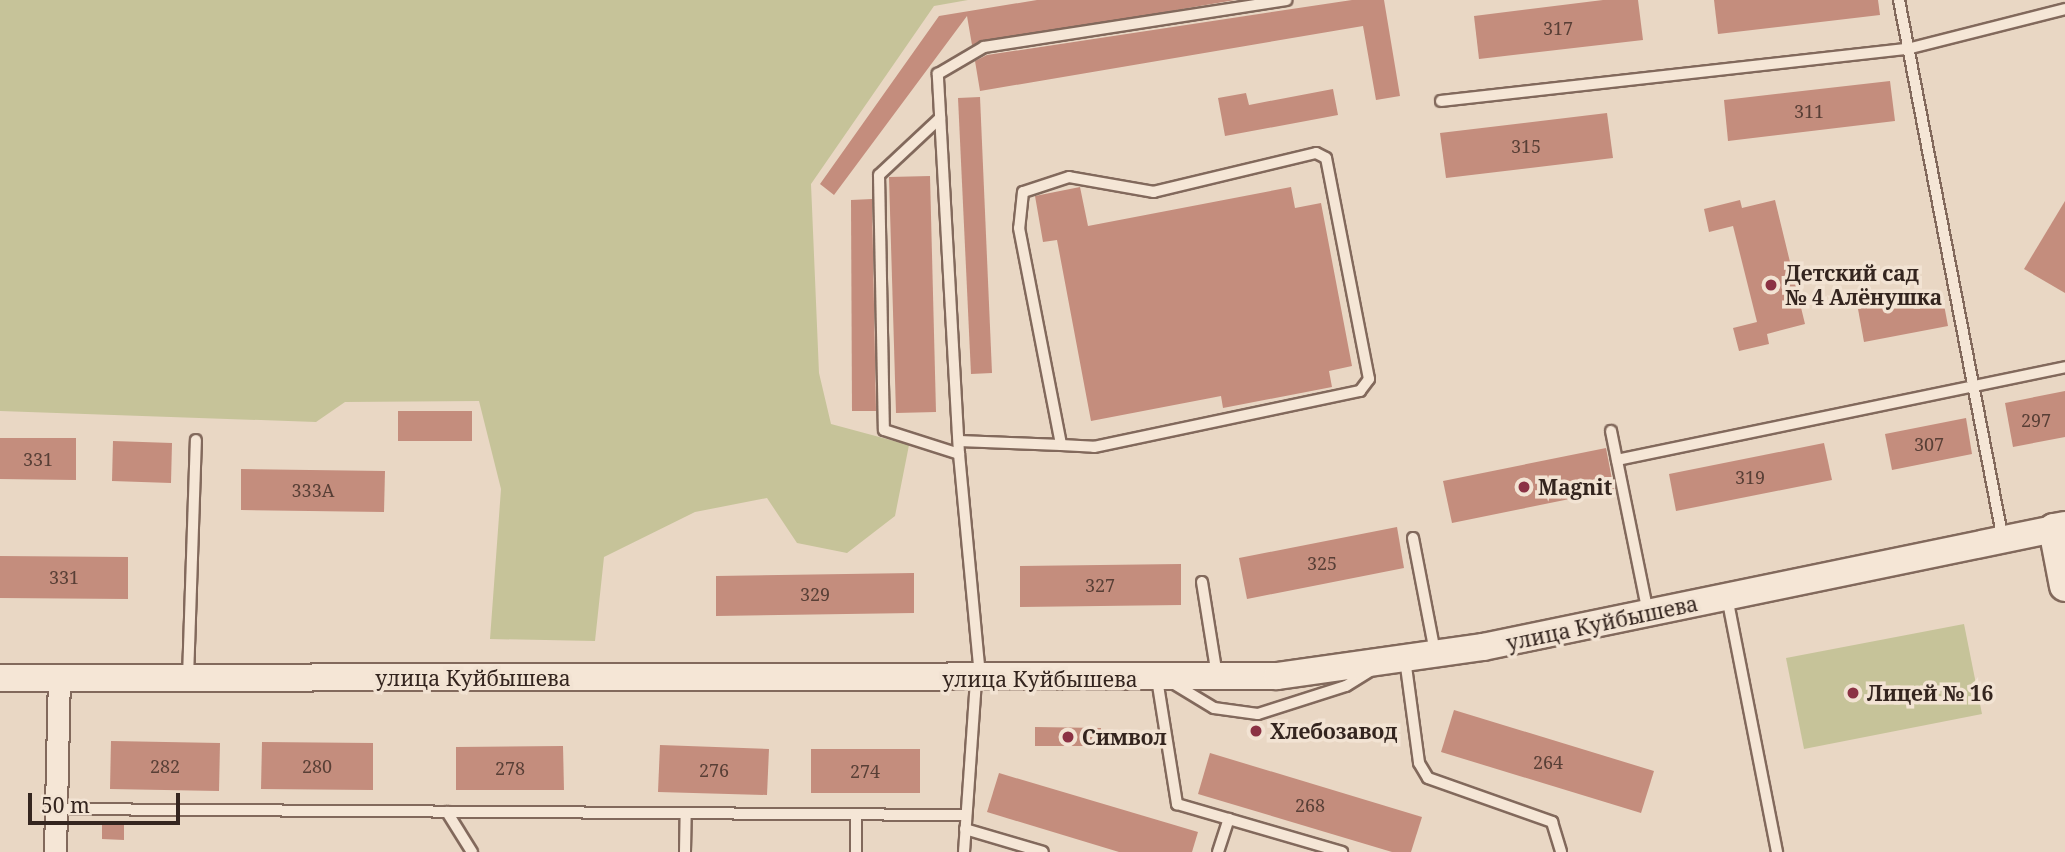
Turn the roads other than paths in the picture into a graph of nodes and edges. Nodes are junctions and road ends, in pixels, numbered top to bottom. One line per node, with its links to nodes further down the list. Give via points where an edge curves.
1 (1286, 0): 6 (lane, via 984,47 938,74)
2 (1899, 0): 4 (lane)
3 (2065, 9): 4 (lane)
4 (1907, 49): 5 (lane); 8 (lane)
5 (1441, 101)
6 (940, 118): 11 (lane); 13 (lane, via 879,175 884,430)
7 (2065, 367): 8 (lane)
8 (1972, 387): 14 (lane); 17 (lane)
9 (1611, 431): 14 (lane)
10 (195, 440): 26 (lane)
11 (959, 440): 12 (lane); 13 (lane)
12 (1061, 445): 12 (lane, via 1094,447 1360,391 1369,379 1326,158 1316,153 1154,192 1069,177 1023,192 1019,228)
13 (959, 454): 28 (lane)
14 (1617, 460): 21 (lane)
15 (2060, 528): 17 (street, улица Куйбышева); 19 (main road)
16 (1413, 538): 22 (lane)
17 (2003, 540): 20 (street, улица Куйбышева)
18 (1202, 582): 27 (lane)
19 (2065, 586)
20 (1727, 597): 21 (street, улица Куйбышева); 46 (lane)
21 (1648, 613): 22 (street, улица Куйбышева)
22 (1435, 655): 23 (street, улица Куйбышева)
23 (1393, 661): 27 (street, улица Куйбышева); 29 (lane, via 1346,685 1258,714 1214,708); 45 (lane, via 1419,763 1428,778 1552,822)
24 (0, 678): 25 (street, улица Куйбышева)
25 (59, 678): 26 (street, улица Куйбышева); 30 (street)
26 (188, 678): 28 (street, улица Куйбышева)
27 (1218, 678): 29 (street, улица Куйбышева)
28 (978, 679): 29 (street, улица Куйбышева); 34 (lane)
29 (1161, 679): 35 (lane, via 1177,804)
30 (54, 809): 31 (lane); 37 (street)
31 (447, 812): 32 (lane); 38 (lane)
32 (687, 813): 33 (lane); 39 (lane)
33 (856, 815): 34 (lane); 40 (lane)
34 (966, 815): 36 (lane)
35 (1229, 819): 43 (lane); 44 (lane)
36 (965, 829): 41 (lane); 42 (lane)
37 (55, 852)
38 (472, 852)
39 (685, 852)
40 (856, 852)
41 (964, 852)
42 (1043, 852)
43 (1218, 852)
44 (1341, 852)
45 (1561, 852)
46 (1777, 852)

